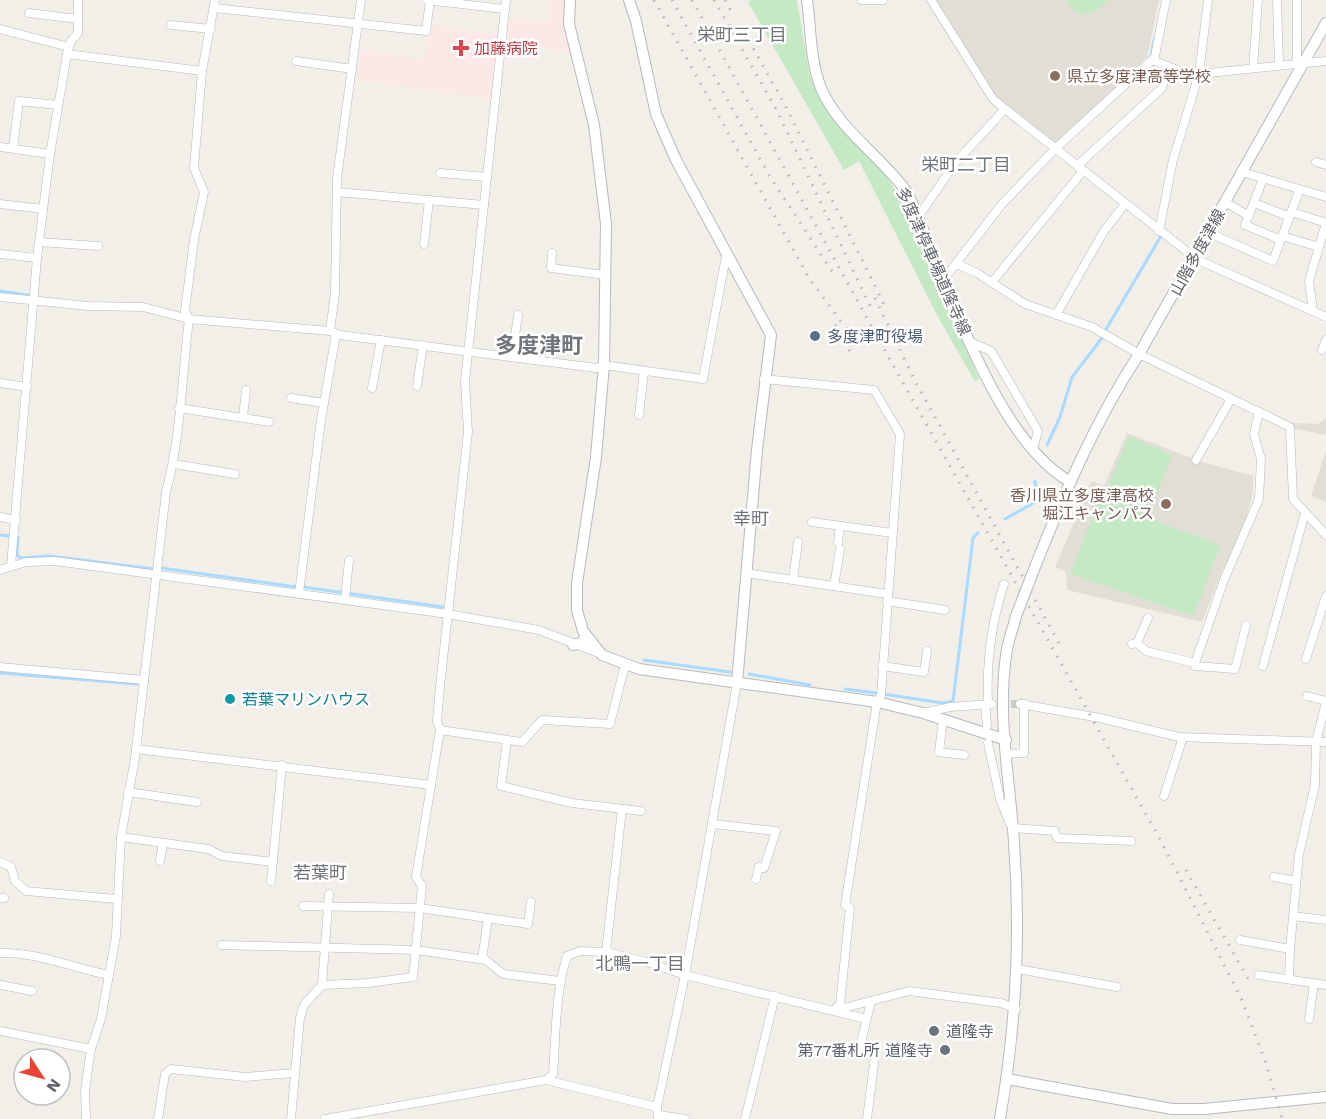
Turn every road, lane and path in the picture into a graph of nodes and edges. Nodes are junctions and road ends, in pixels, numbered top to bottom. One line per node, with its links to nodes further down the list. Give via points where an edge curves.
1 (78, 0): 21 (street)
2 (241, 0): 19 (street)
3 (361, 0): 22 (street)
4 (428, 0): 18 (street); 22 (street, via 426,31)
5 (506, 0): 18 (street)
6 (570, 0): 78 (street, via 569,24 594,125 603,184)
7 (629, 0): 75 (street, via 657,114 676,160)
8 (807, 0): 62 (street, 多度津停車場道隆寺線, via 815,71 828,103 894,175)
9 (862, 0): 10 (street)
10 (883, 0)
11 (931, 0): 39 (street, via 993,99)
12 (1166, 0): 29 (street)
13 (1208, 0): 37 (street)
14 (1258, 0): 34 (street)
15 (1277, 0): 32 (street)
16 (1297, 0): 31 (street)
17 (215, 4): 19 (street); 26 (street)
18 (504, 9): 49 (street)
19 (240, 11): 22 (street)
20 (29, 13): 21 (street)
21 (78, 18): 27 (street, via 78,33)
22 (358, 23): 35 (street)
23 (1326, 23): 31 (street, 山階多度津線)
24 (171, 25): 26 (street)
25 (0, 29): 27 (street)
26 (211, 29): 36 (street)
27 (68, 50): 36 (street); 38 (street)
28 (296, 61): 35 (street)
29 (1154, 61): 33 (street); 42 (street)
30 (1326, 61): 31 (street)
31 (1301, 63): 32 (street); 48 (street, 山階多度津線)
32 (1279, 65): 34 (street)
33 (1168, 67): 37 (street); 46 (street, via 1162,88)
34 (1253, 68): 37 (street)
35 (352, 69): 52 (street)
36 (202, 71): 87 (street, via 194,168 204,192 185,311)
37 (1198, 76): 65 (street, via 1173,160)
38 (58, 105): 41 (street, via 20,101); 43 (street)
39 (1005, 109): 42 (street); 62 (street, via 956,162)
40 (0, 147): 41 (street)
41 (13, 148): 43 (street)
42 (1056, 148): 46 (street); 77 (street, via 1002,204)
43 (50, 154): 60 (street)
44 (1316, 162): 45 (street)
45 (1326, 165)
46 (1080, 169): 58 (street); 80 (street)
47 (440, 172): 49 (street)
48 (1242, 172): 50 (street); 55 (street, 山階多度津線)
49 (487, 177): 59 (street)
50 (1263, 179): 51 (street); 56 (street)
51 (1299, 191): 53 (street); 61 (street)
52 (337, 192): 54 (street); 88 (street)
53 (1326, 197)
54 (429, 200): 59 (street); 69 (street)
55 (1225, 202): 63 (street); 66 (street, 山階多度津線)
56 (1254, 203): 61 (street); 63 (street)
57 (0, 204): 60 (street)
58 (1125, 204): 65 (street); 85 (street, via 1104,231)
59 (484, 205): 94 (street)
60 (43, 209): 68 (street)
61 (1291, 214): 64 (street); 67 (street)
62 (918, 216): 79 (street, 多度津停車場道隆寺線)
63 (1249, 216): 67 (street, via 1245,225)
64 (1326, 223): 71 (street)
65 (1159, 231): 74 (street)
66 (1207, 232): 67 (street, via 1273,261); 74 (street, 山階多度津線)
67 (1282, 238): 71 (street)
68 (39, 242): 70 (street); 76 (street)
69 (424, 244)
70 (98, 246)
71 (1319, 247): 83 (street, via 1309,281)
72 (552, 253): 78 (street, via 551,268)
73 (0, 254): 76 (street)
74 (1194, 255): 83 (street); 95 (street, 山階多度津線)
75 (726, 256): 98 (street, via 703,379); 99 (street, via 765,318 771,335)
76 (37, 258): 82 (street)
77 (957, 264): 79 (street); 80 (street)
78 (605, 275): 97 (street)
79 (944, 279): 91 (street, 多度津停車場道隆寺線)
80 (992, 282): 85 (street, via 1025,304)
81 (0, 297): 82 (street)
82 (34, 302): 87 (street, via 143,307); 102 (street)
83 (1313, 311): 86 (street)
84 (518, 315): 96 (street)
85 (1056, 315): 95 (street, via 1092,327)
86 (1326, 317)
87 (189, 319): 88 (street); 108 (street)
88 (333, 333): 89 (street); 107 (street)
89 (381, 340): 92 (street); 103 (street)
90 (1326, 340): 93 (street)
91 (970, 342): 113 (street, 多度津停車場道隆寺線, via 998,400); 113 (street, via 991,351 1038,431)
92 (423, 345): 94 (street); 101 (street)
93 (1322, 350)
94 (469, 351): 96 (street); 139 (street, via 465,409 468,432)
95 (1139, 354): 106 (street); 117 (street, 山階多度津線, via 1114,392)
96 (512, 356): 97 (street, via 596,368)
97 (604, 365): 98 (street); 142 (street, via 596,457 577,583 577,610)
98 (644, 371): 110 (street)
99 (764, 380): 123 (street, via 874,390 900,434); 129 (street)
100 (0, 384): 102 (street)
101 (417, 386)
102 (27, 387): 120 (street)
103 (372, 388)
104 (246, 390): 111 (street)
105 (291, 399): 107 (street)
106 (1231, 399): 109 (street); 114 (street)
107 (324, 403): 134 (street)
108 (179, 408): 111 (street); 115 (street)
109 (1259, 412): 118 (street, via 1290,427 1293,499); 147 (street, via 1254,434 1261,459 1259,499 1224,580)
110 (639, 415)
111 (243, 417): 112 (street)
112 (269, 422)
113 (1033, 449): 117 (street, 多度津停車場道隆寺線, via 1054,473)
114 (1196, 460)
115 (174, 464): 116 (street); 130 (street, via 166,492)
116 (235, 474)
117 (1069, 482): 163 (street, 山階多度津線, bridge, via 1016,616 1006,655)
118 (1305, 513): 124 (street); 150 (street)
119 (0, 516): 120 (street)
120 (15, 520): 127 (street)
121 (812, 522): 122 (street)
122 (840, 526): 123 (street); 133 (street)
123 (892, 533): 137 (street)
124 (1326, 534)
125 (798, 542): 131 (street)
126 (349, 560): 135 (street)
127 (10, 566): 128 (street); 130 (street, via 56,561)
128 (0, 570)
129 (747, 573): 131 (street); 153 (street)
130 (158, 574): 134 (street); 152 (street)
131 (793, 580): 133 (street)
132 (1004, 584): 157 (street, via 992,625)
133 (834, 586): 137 (street)
134 (299, 593): 135 (street)
135 (345, 596): 139 (street)
136 (1326, 596): 146 (street)
137 (887, 597): 138 (street); 149 (street)
138 (945, 610)
139 (448, 614): 143 (street, via 539,630); 161 (street, via 437,720)
140 (1148, 618): 147 (street, via 1135,644 1146,651)
141 (1246, 625): 147 (street, via 1235,669)
142 (585, 634): 143 (street, via 584,642); 145 (street)
143 (573, 645): 145 (street)
144 (927, 651): 149 (street, via 924,672)
145 (602, 655): 148 (street)
146 (1306, 659)
147 (1195, 663)
148 (626, 665): 153 (street); 164 (street, via 610,724 542,720 526,740)
149 (882, 666): 155 (street, via 881,696)
150 (1263, 666)
151 (0, 667): 152 (street)
152 (144, 680): 168 (street)
153 (737, 683): 155 (street); 178 (street)
154 (1307, 696): 156 (street)
155 (876, 702): 158 (street); 222 (street, via 845,905 850,908 840,1004)
156 (1326, 702): 165 (street)
157 (988, 705): 158 (street); 160 (street)
158 (923, 713): 159 (street)
159 (943, 719): 163 (street); 170 (street, via 939,752 960,754)
160 (987, 726)
161 (440, 730): 164 (street); 172 (street)
162 (1183, 737): 165 (street); 169 (street, via 1022,704 1024,753); 174 (street)
163 (1006, 740): 169 (street, 山階多度津線)
164 (507, 741): 176 (street, via 501,786 572,803)
165 (1316, 742): 166 (street); 189 (street, via 1315,785)
166 (1326, 742)
167 (988, 743): 179 (street, via 1000,799)
168 (136, 749): 171 (street); 173 (street)
169 (1007, 754): 179 (street, 山階多度津線)
170 (955, 763)
171 (282, 765): 172 (street); 185 (street)
172 (431, 785): 195 (street, via 416,877 422,886)
173 (128, 792): 175 (street); 180 (street)
174 (1164, 796)
175 (197, 802)
176 (622, 809): 177 (street); 205 (street)
177 (641, 811)
178 (713, 824): 187 (street, via 776,831 764,868 759,867); 209 (street)
179 (1013, 830): 181 (street); 207 (street, 山階多度津線)
180 (120, 837): 182 (street); 191 (street)
181 (1131, 841)
182 (163, 843): 183 (street); 185 (street)
183 (160, 861)
184 (0, 862): 191 (street, via 11,867 15,881 26,891)
185 (273, 862): 188 (street)
186 (1274, 877): 189 (street)
187 (756, 879)
188 (271, 881)
189 (1296, 881): 196 (street)
190 (329, 894): 194 (street)
191 (116, 899): 208 (street, via 116,936)
192 (531, 902): 197 (street, via 528,924)
193 (303, 906): 194 (street)
194 (326, 907): 195 (street); 202 (street)
195 (420, 908): 197 (street); 203 (street)
196 (1293, 916): 198 (street); 201 (street)
197 (488, 918): 206 (street)
198 (1326, 920)
199 (1240, 940): 201 (street)
200 (222, 945): 202 (street)
201 (1290, 948): 211 (street)
202 (324, 949): 203 (street); 215 (street)
203 (416, 950): 206 (street); 215 (street, via 413,977)
204 (0, 952): 208 (street, via 22,952)
205 (606, 952): 209 (street); 212 (street, via 580,951 567,956)
206 (482, 959): 212 (street, via 503,974)
207 (1018, 969): 217 (street); 221 (street, 山階多度津線)
208 (109, 975): 226 (street)
209 (685, 975): 219 (street); 231 (street)
210 (1258, 975): 211 (street)
211 (1289, 979): 213 (street)
212 (560, 981): 229 (street, via 552,1074)
213 (1314, 983): 216 (street); 224 (street)
214 (0, 985): 218 (street)
215 (322, 985): 227 (street, via 304,1005)
216 (1326, 985)
217 (1117, 987)
218 (32, 991)
219 (775, 996): 222 (street); 237 (street)
220 (871, 1001): 221 (street, via 909,991 1001,1003); 222 (street); 223 (street)
221 (1016, 1009): 228 (street, 山階多度津線)
222 (834, 1010): 223 (street)
223 (866, 1019): 238 (street, via 858,1051 875,1056)
224 (1309, 1019)
225 (0, 1031): 226 (street)
226 (91, 1049): 232 (street, via 85,1089)
227 (294, 1073): 233 (street, via 245,1077 171,1069 165,1074); 234 (street)
228 (1007, 1079): 230 (street, via 1172,1109); 239 (street, 山階多度津線)
229 (546, 1080): 231 (street); 235 (street)
230 (1326, 1097)
231 (658, 1114): 236 (street)
232 (86, 1119)
233 (158, 1119)
234 (291, 1119)
235 (325, 1119)
236 (685, 1119)
237 (745, 1119)
238 (867, 1119)
239 (1000, 1119)

